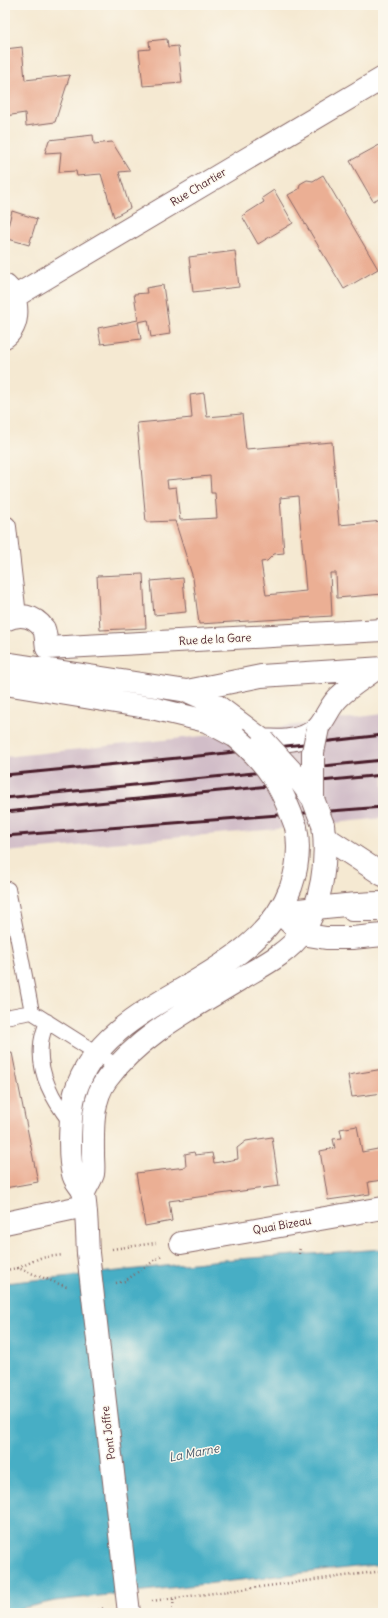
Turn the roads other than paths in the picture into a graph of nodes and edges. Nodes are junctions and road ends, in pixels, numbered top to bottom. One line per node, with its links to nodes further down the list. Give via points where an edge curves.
1 (383, 78): 2 (main road, Rue Chartier)
2 (10, 291): 3 (main road, via 17,310 15,323)
3 (5, 337)
4 (5, 527): 5 (main road)
5 (10, 618): 7 (main road, via 32,618 44,630)
6 (383, 630): 7 (main road, Rue de la Gare)
7 (47, 648): 8 (main road)
8 (28, 667): 10 (main road); 11 (main road, via 187,691)
9 (380, 669): 11 (main road, via 260,676); 12 (main road, via 339,696)
10 (6, 676): 11 (main road, via 133,703)
11 (213, 702): 13 (main road); 14 (main road)
12 (318, 728): 14 (main road, via 302,737); 15 (main road, bridge, via 313,752)
13 (233, 735): 14 (main road); 21 (main road, bridge, via 256,755 276,779 296,828 299,851 295,875)
14 (264, 741): 15 (main road, bridge)
15 (313, 799): 16 (main road, bridge)
16 (324, 831): 17 (main road); 20 (main road, via 323,873)
17 (383, 875)
18 (5, 890): 25 (lane, via 8,889)
19 (383, 903): 20 (main road, via 352,903)
20 (314, 909): 21 (main road); 22 (lane, via 352,914); 23 (main road)
21 (279, 912): 23 (main road); 28 (main road, via 235,958 120,1029)
22 (383, 914)
23 (302, 934): 24 (main road, via 326,938); 29 (main road, via 274,958 156,1033)
24 (383, 934)
25 (32, 1012): 26 (lane); 27 (lane)
26 (5, 1017)
27 (47, 1020): 28 (lane); 30 (lane, via 41,1044 44,1073 49,1091)
28 (97, 1052): 29 (lane); 30 (main road, via 88,1063 75,1093)
29 (117, 1066): 31 (main road, via 106,1081 97,1102 93,1174)
30 (70, 1122): 31 (main road, via 73,1175)
31 (84, 1200): 33 (main road); 35 (main road, Pont Joffre, bridge)
32 (383, 1208): 34 (main road, Quai Bizeau)
33 (5, 1223)
34 (181, 1243)
35 (121, 1610)

